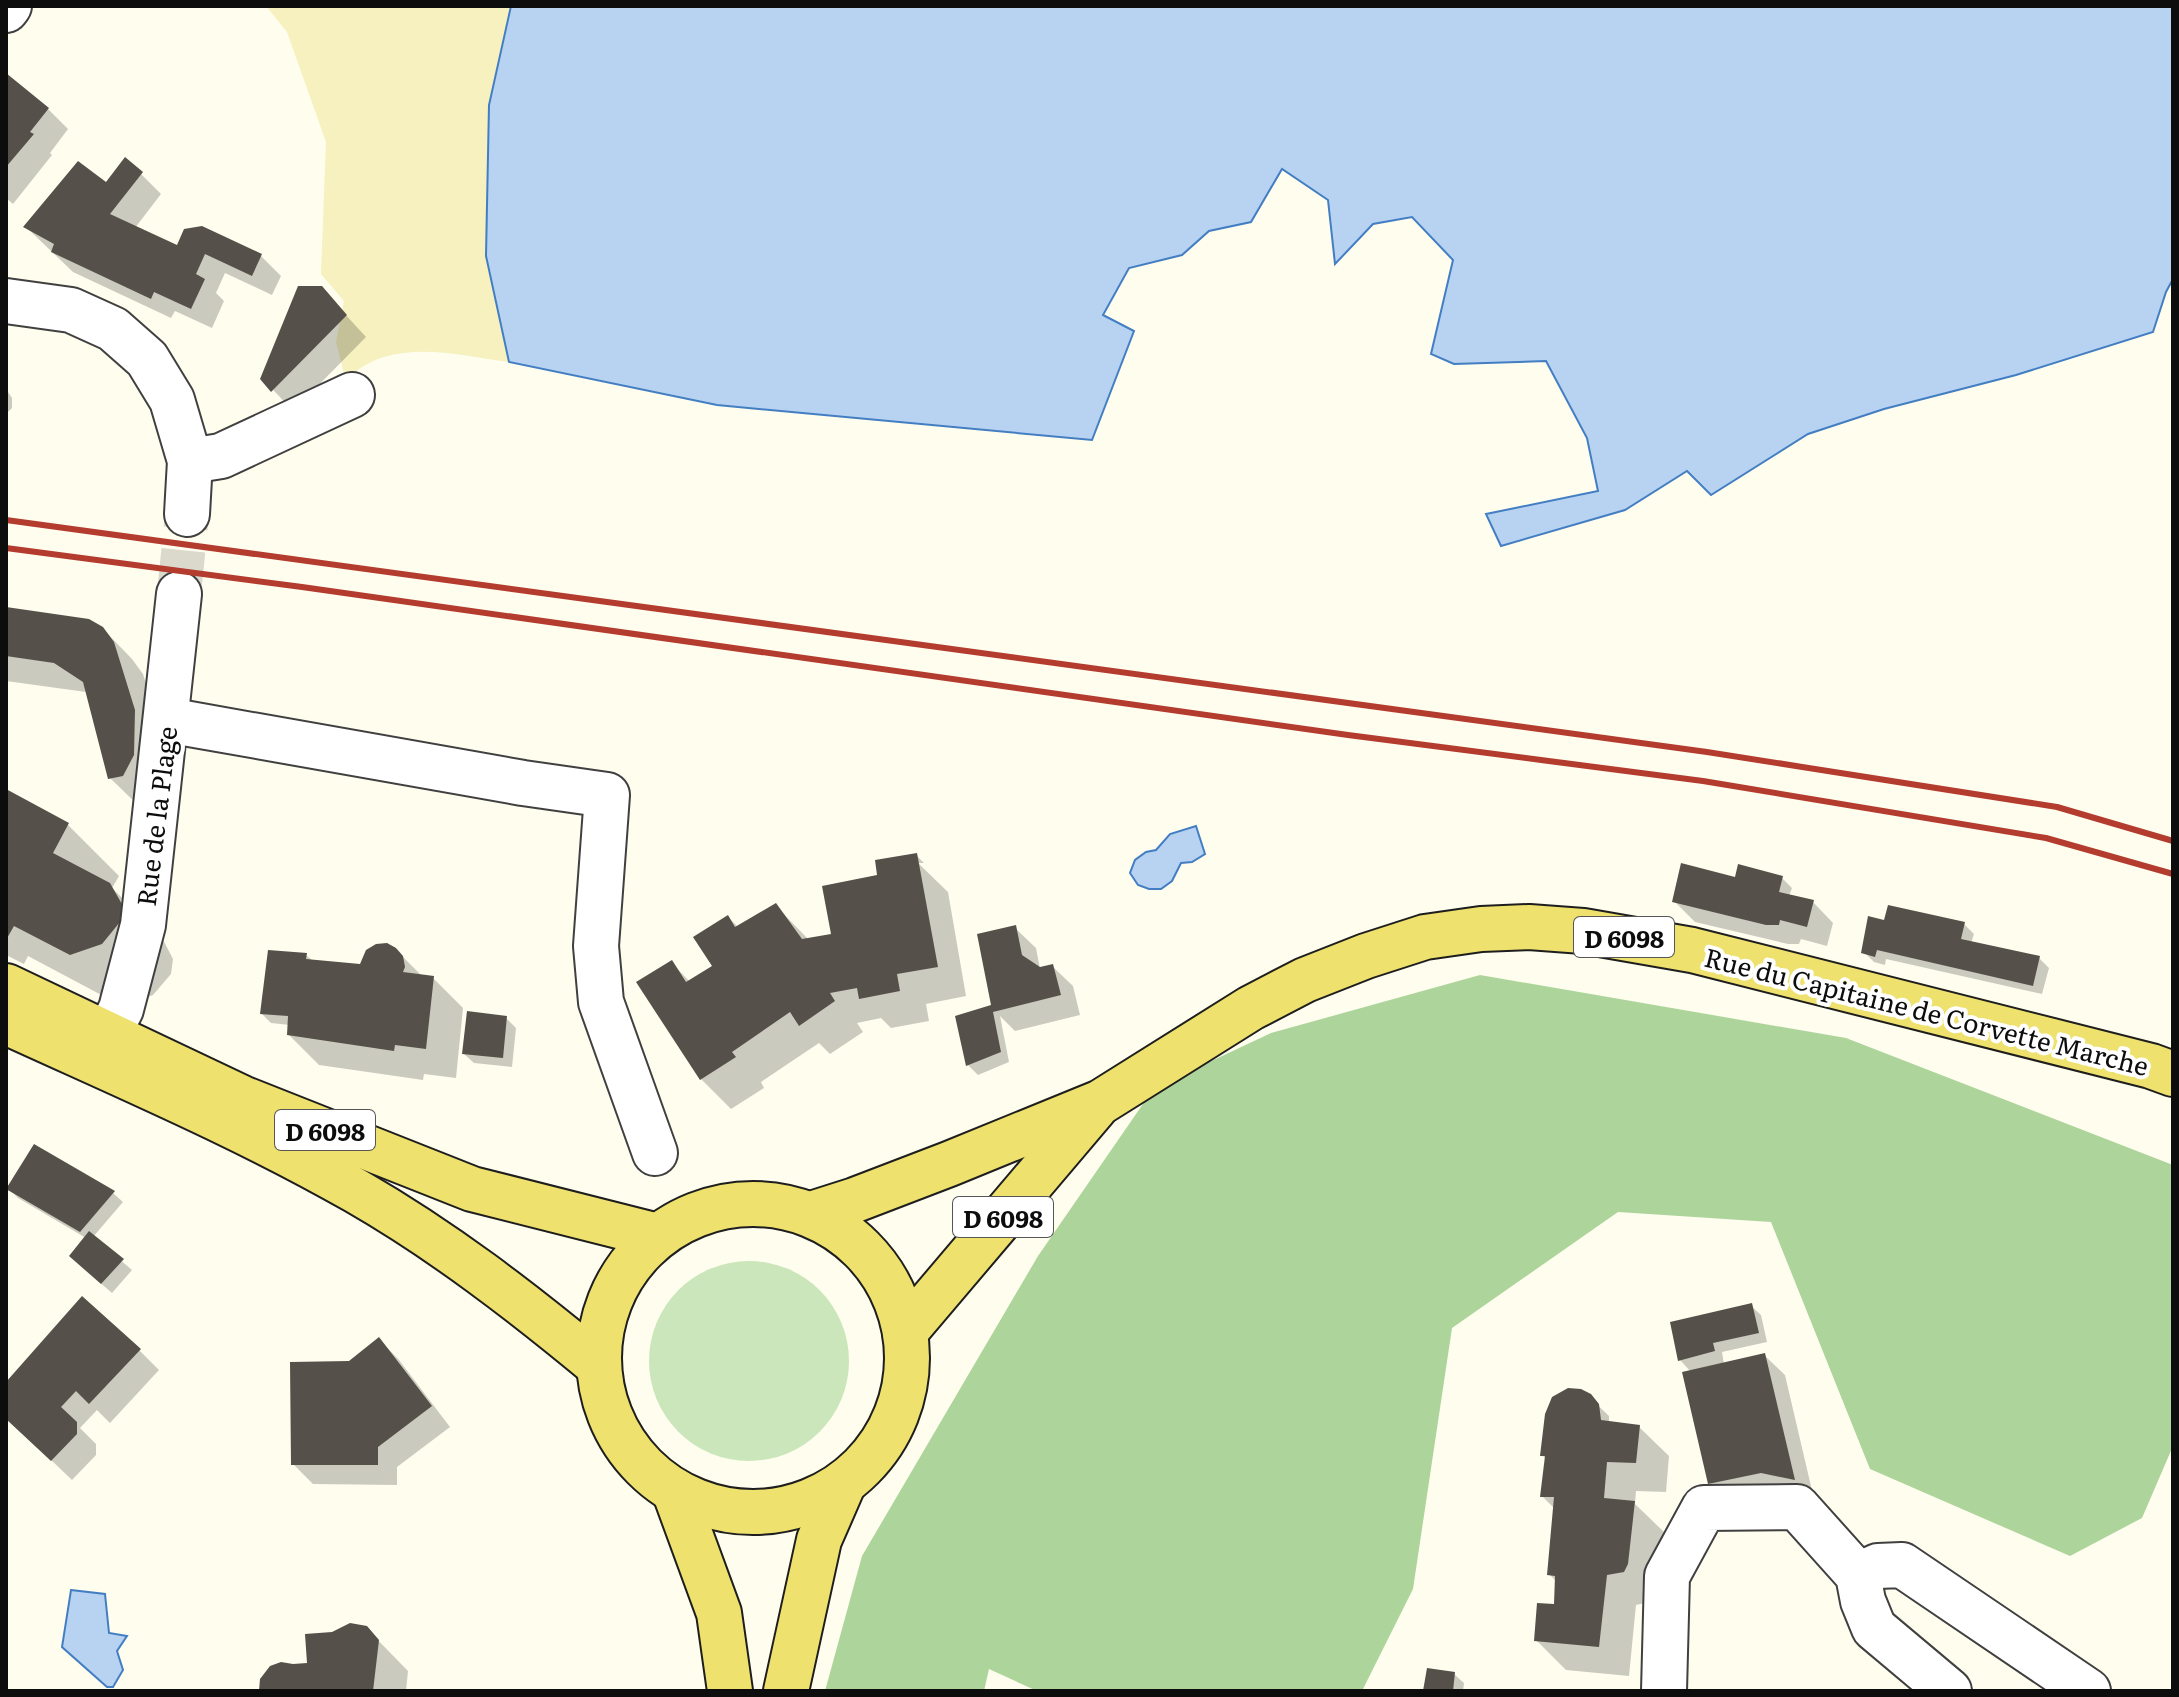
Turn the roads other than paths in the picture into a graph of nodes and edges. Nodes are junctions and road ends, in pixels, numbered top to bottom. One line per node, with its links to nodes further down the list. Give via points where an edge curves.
1 (6, 301): 3 (street, via 71,310 113,329 147,359 172,400)
2 (352, 395): 3 (street, via 221,456)
3 (190, 461): 4 (street)
4 (187, 514)
5 (179, 594): 6 (street, Rue de la Plage)
6 (167, 720): 9 (street, Rue de la Plage, via 143,925 121,1009); 12 (street, via 607,795 596,946 601,1002)
7 (6, 986): 9 (main road, D 6098)
8 (6, 1022): 16 (main road, D 6098, via 233,1125 358,1192 464,1260)
9 (109, 1033): 14 (main road, D 6098, via 242,1098 472,1189)
10 (2173, 1074): 11 (main road, Rue du Capitaine de Corvette Marche / D 6098, via 1692,950 1529,927 1425,937 1305,980)
11 (1101, 1102): 13 (main road, Rue du Capitaine de Corvette Marche / D 6098); 15 (main road, Rue du Capitaine de Corvette Marche / D 6098)
12 (655, 1153)
13 (811, 1214): 14 (main road, via 779,1205 736,1204 695,1214); 15 (main road, via 860,1246 890,1286)
14 (658, 1236): 16 (main road, via 631,1262 613,1294 601,1328)
15 (905, 1332): 17 (main road, via 907,1375 896,1417 875,1455)
16 (598, 1365): 18 (main road, via 609,1415 635,1460)
17 (843, 1485): 18 (main road, via 778,1512 742,1514); 21 (main road, via 819,1540)
18 (675, 1493): 20 (main road, via 719,1613)
19 (1858, 1575): 22 (street, via 1797,1507 1704,1508 1667,1576); 23 (street, via 1874,1628); 24 (street, via 1878,1566 1902,1565)
20 (730, 1691)
21 (786, 1691)
22 (1664, 1691)
23 (1949, 1691)
24 (2088, 1691)

